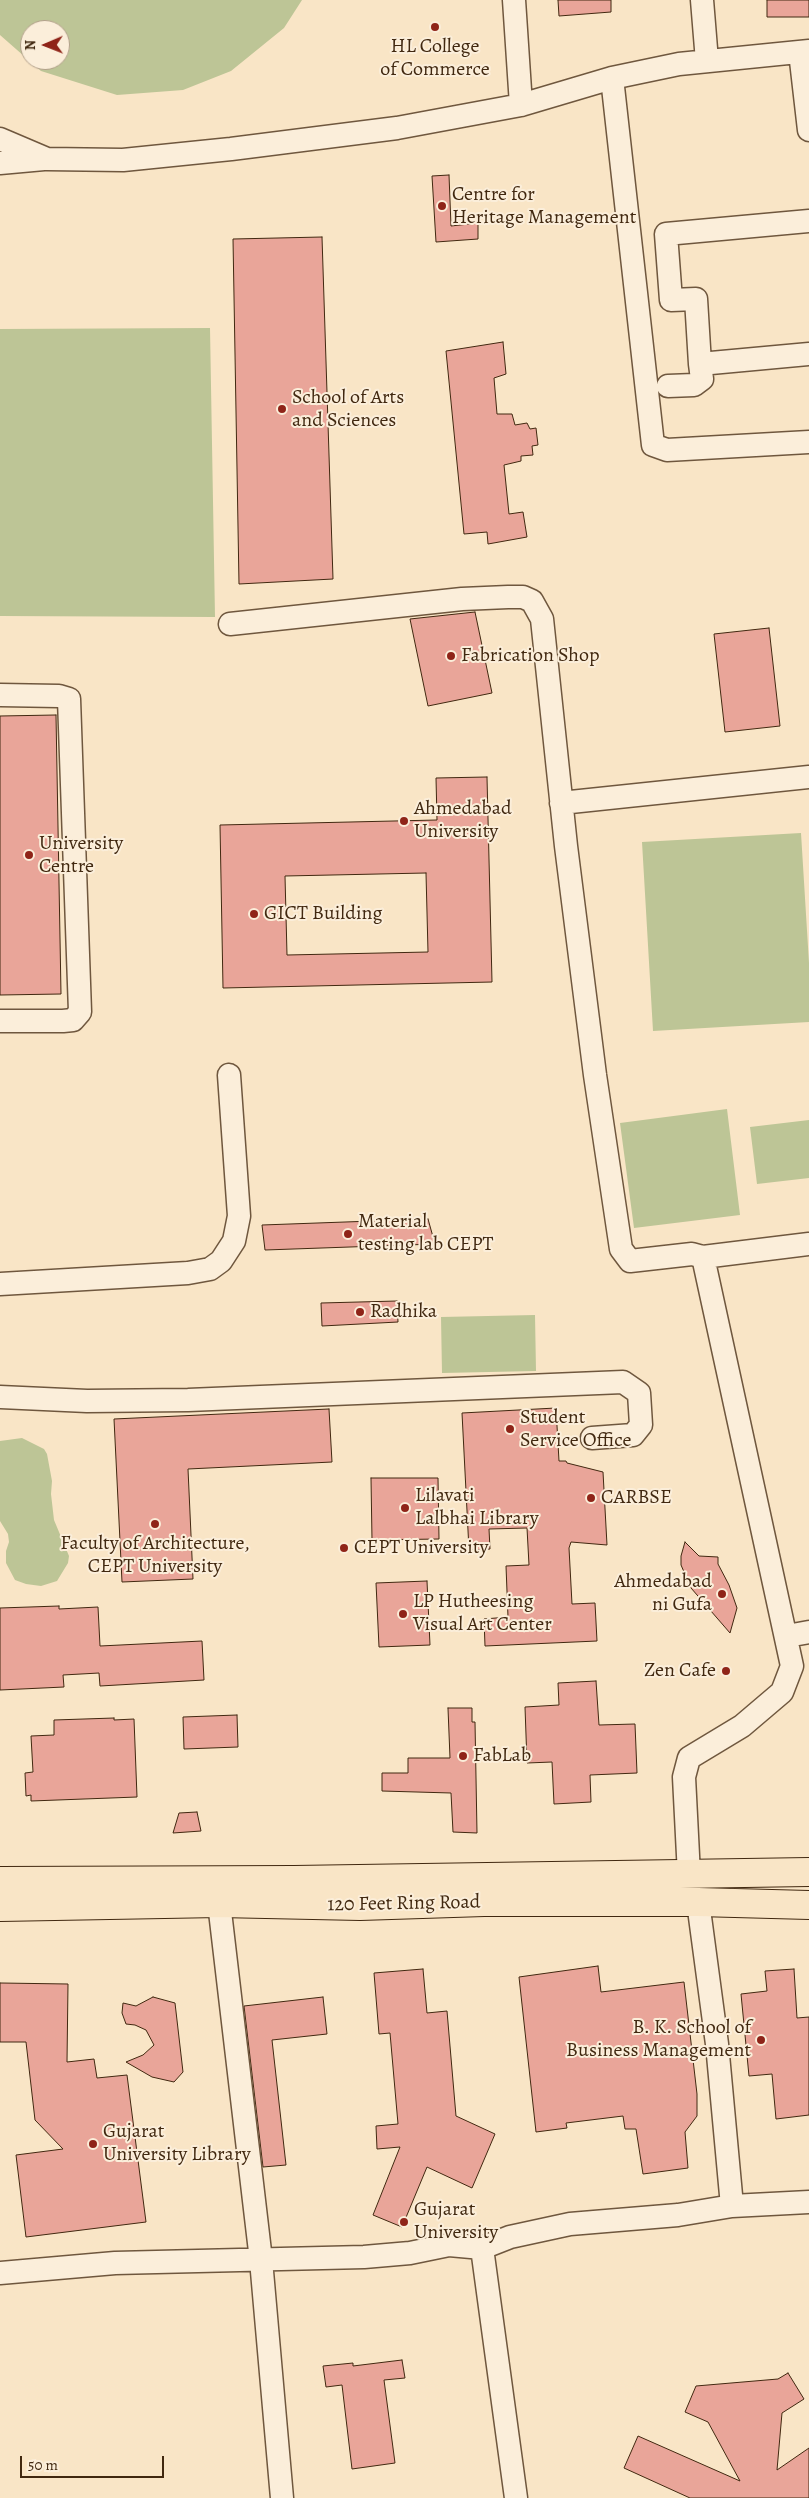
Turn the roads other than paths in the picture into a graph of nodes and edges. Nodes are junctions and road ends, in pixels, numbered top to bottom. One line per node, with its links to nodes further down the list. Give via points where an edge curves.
1 (514, 0): 6 (street)
2 (702, 0): 4 (street)
3 (805, 52): 4 (street); 7 (street)
4 (707, 61): 5 (street)
5 (612, 78): 6 (street); 15 (street, via 653,445 667,450)
6 (521, 105): 9 (street, via 398,128 231,150 123,160)
7 (809, 130)
8 (0, 139): 9 (street)
9 (47, 159): 10 (street)
10 (0, 164)
11 (809, 221): 13 (street, via 666,234 662,301 696,299)
12 (809, 354): 13 (street)
13 (700, 364): 14 (street, via 702,379 694,385)
14 (668, 386)
15 (809, 442)
16 (230, 624): 19 (street, via 462,599 523,597 532,601 542,619)
17 (0, 695): 20 (street, via 69,699 80,1012 73,1020 63,1022)
18 (809, 777): 19 (street)
19 (561, 803): 23 (street, via 594,1075 620,1248 630,1261 692,1254)
20 (0, 1020)
21 (229, 1075): 24 (street, via 239,1216 234,1241 221,1261 210,1269 188,1273)
22 (809, 1244): 23 (street)
23 (703, 1257): 28 (street)
24 (0, 1284)
25 (0, 1397): 26 (street, via 87,1401 188,1400 622,1382 639,1393 641,1425 633,1436)
26 (592, 1438)
27 (809, 1632): 28 (street)
28 (787, 1636): 30 (street, via 792,1666 782,1692 742,1726 689,1758 684,1777)
29 (809, 1872): 30 (main road, 120 Feet Ring Road)
30 (689, 1875): 31 (main road, 120 Feet Ring Road)
31 (0, 1881)
32 (698, 1902): 33 (main road, 120 Feet Ring Road, via 484,1902 360,1906); 34 (main road, 120 Feet Ring Road); 37 (street, via 717,2044)
33 (218, 1903): 35 (main road, 120 Feet Ring Road); 39 (street)
34 (809, 1905)
35 (0, 1907)
36 (809, 2202): 37 (street)
37 (732, 2206): 38 (street, via 678,2216 570,2224 510,2237)
38 (482, 2248): 39 (street, via 449,2246 364,2257); 42 (street)
39 (261, 2260): 40 (street, via 115,2263); 41 (street)
40 (0, 2273)
41 (282, 2498)
42 (516, 2498)

